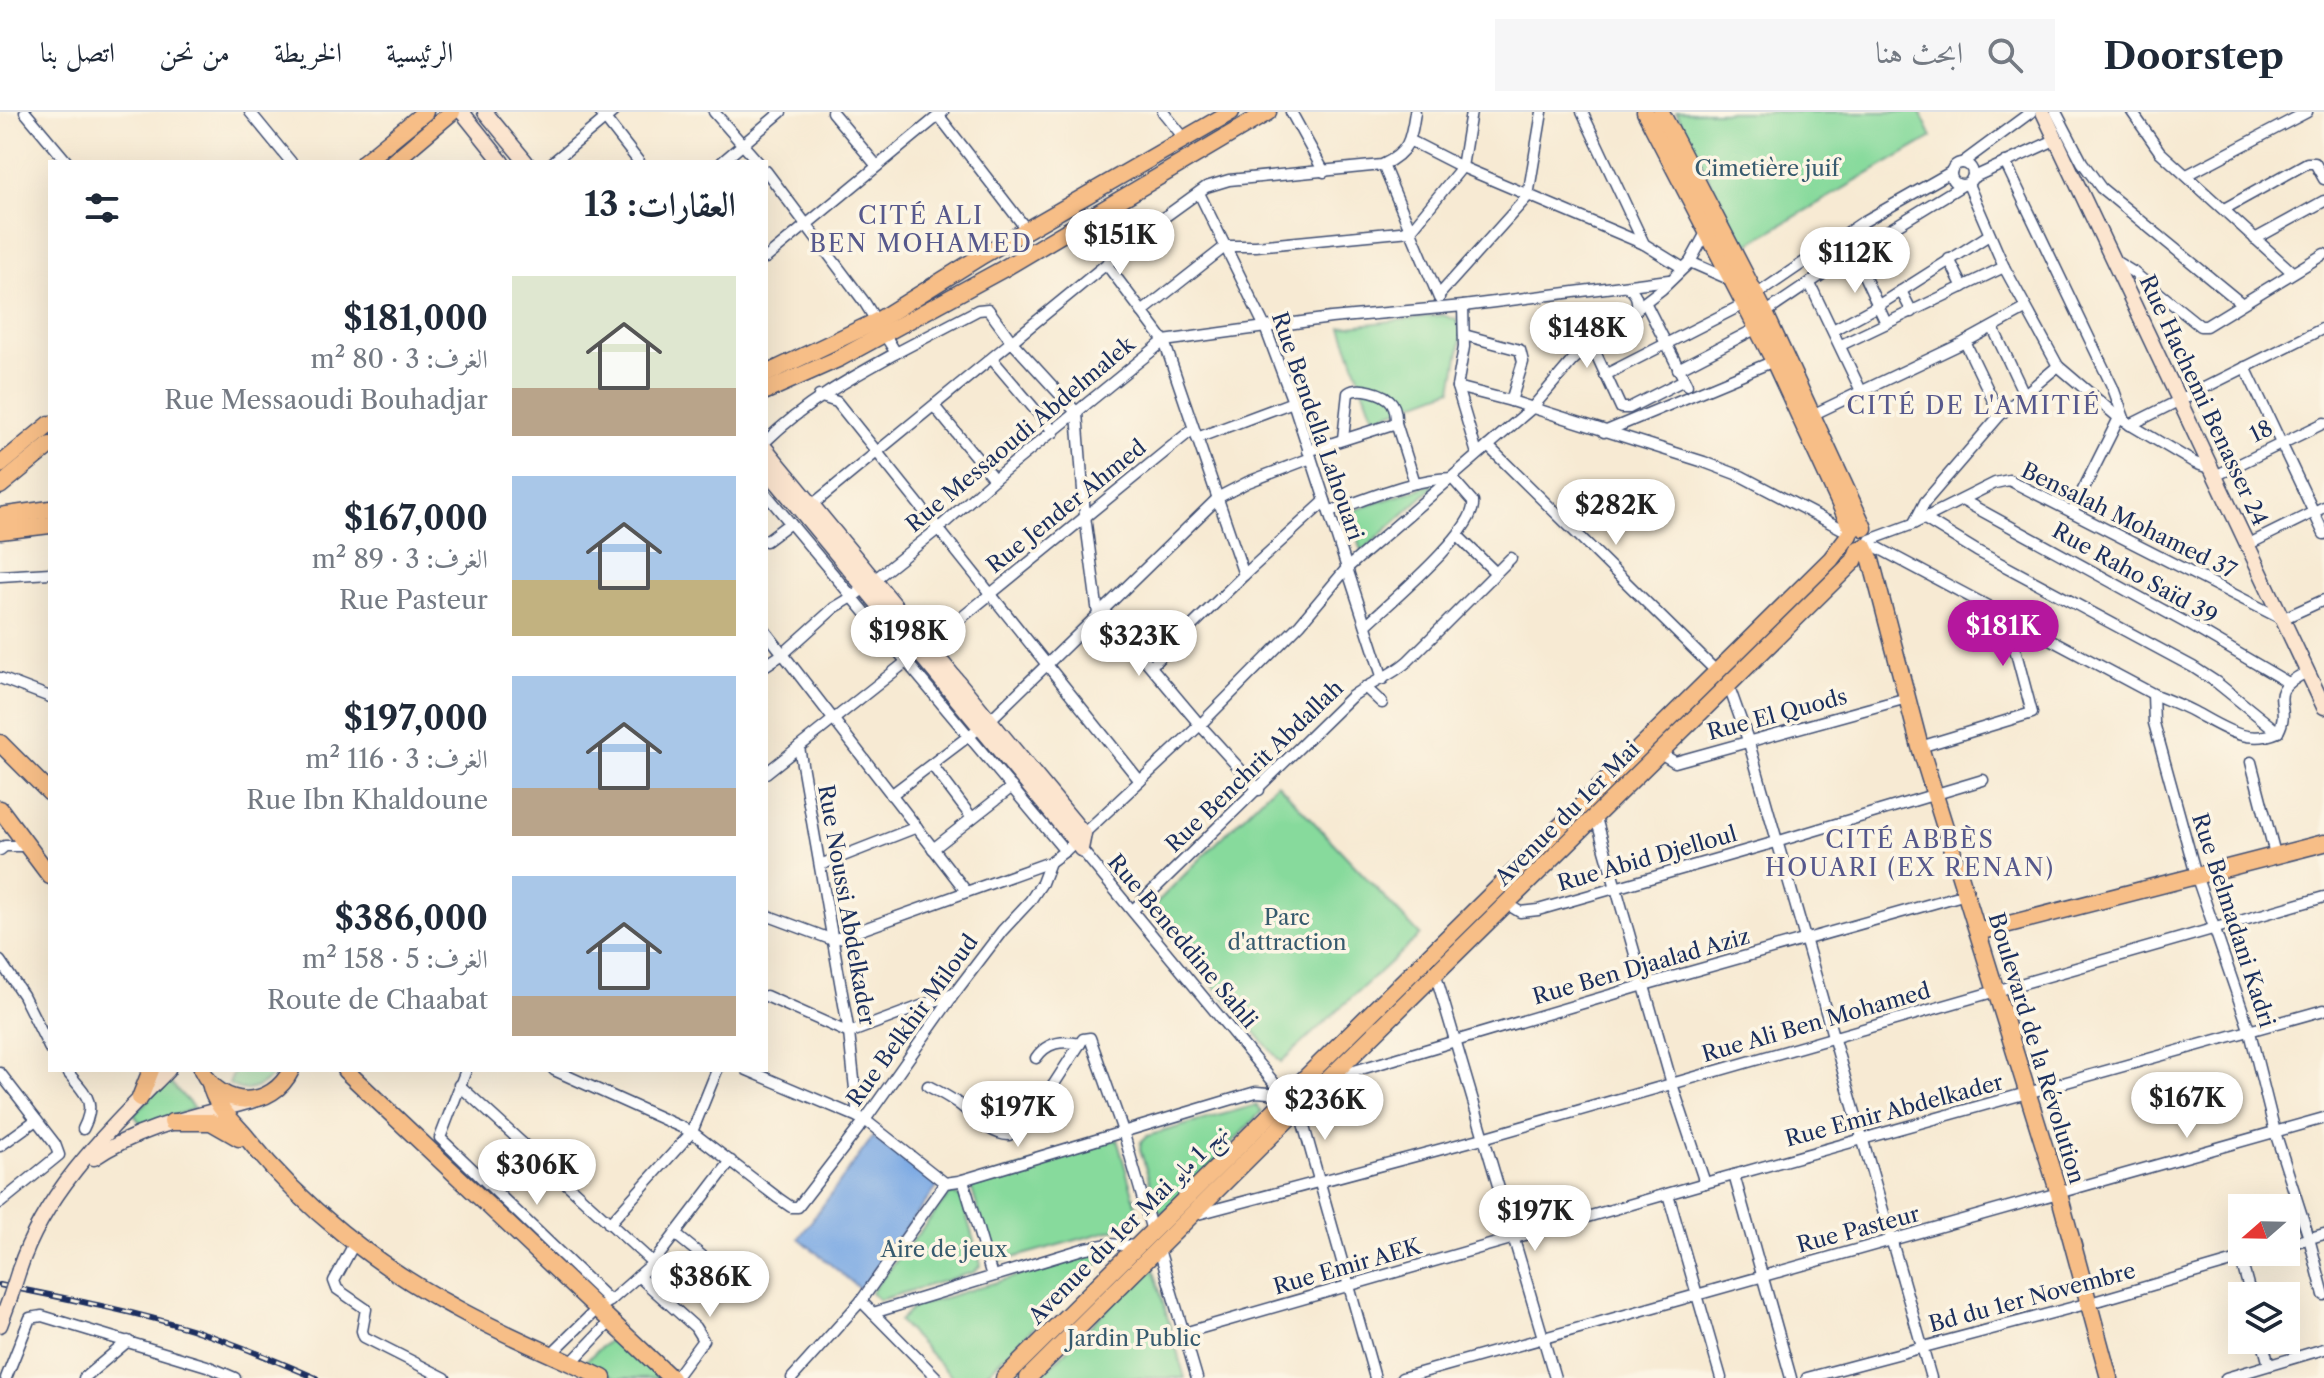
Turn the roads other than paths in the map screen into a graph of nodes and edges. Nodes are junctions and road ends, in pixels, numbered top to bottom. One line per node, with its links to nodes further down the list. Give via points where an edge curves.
1 (25, 112): 31 (street)
2 (250, 112): 32 (street)
3 (425, 112): 33 (main road)
4 (452, 112): 34 (main road)
5 (462, 112): 35 (street)
6 (485, 112): 36 (street)
7 (714, 112): 30 (street)
8 (781, 112): 30 (street)
9 (832, 112): 44 (street)
10 (1163, 112): 27 (street)
11 (1231, 112): 27 (main road)
12 (1268, 112): 95 (main road, via 1003,269)
13 (1291, 112): 46 (street)
14 (1415, 112): 29 (street)
15 (1471, 112): 45 (street)
16 (1542, 112): 53 (street)
17 (1582, 112): 64 (street)
18 (1645, 112): 60 (main road)
19 (1661, 112): 84 (main road)
20 (2031, 112): 42 (street)
21 (2043, 112): 28 (street, Rue Hachemi Benasser 24)
22 (2056, 112): 85 (street, via 2101,188)
23 (2132, 112): 49 (street, via 2150,140)
24 (2307, 112): 49 (street)
25 (606, 114): 37 (street); 38 (street)
26 (941, 114): 44 (street); 58 (street)
27 (1185, 139): 58 (main road)
28 (2057, 139): 41 (street); 70 (street, Rue Hachemi Benasser 24)
29 (1411, 141): 43 (street); 45 (street)
30 (743, 145): 39 (street); 40 (street)
31 (65, 160)
32 (289, 160)
33 (366, 160)
34 (395, 160)
35 (500, 160)
36 (524, 160)
37 (555, 160)
38 (638, 160)
39 (724, 160)
40 (756, 160)
41 (2005, 162): 51 (street); 130 (street)
42 (1962, 163): 47 (street); 51 (street, via 1971,168)
43 (1383, 165): 46 (street); 59 (street)
44 (877, 166): 57 (street)
45 (1462, 167): 53 (street); 59 (street)
46 (1324, 172): 52 (street, via 1229,180)
47 (1951, 172): 51 (street, via 1954,183); 56 (street)
48 (768, 174): 57 (street)
49 (2187, 175): 55 (street)
50 (2324, 179): 55 (street, via 2315,163 2307,163)
51 (1967, 183): 61 (street); 62 (street)
52 (1199, 193): 65 (street, Rue Bendella Lahouari); 71 (street)
53 (1528, 196): 64 (street); 82 (street)
54 (2324, 201): 63 (street)
55 (2224, 209): 63 (street)
56 (1863, 222): 62 (street); 75 (street)
57 (806, 225): 68 (street); 95 (street)
58 (1027, 230): 95 (main road)
59 (1410, 231): 65 (street); 82 (street)
60 (1707, 231): 72 (street); 77 (main road)
61 (1989, 235): 69 (street); 73 (street)
62 (1876, 238): 66 (street)
63 (2255, 239): 74 (street)
64 (1644, 244): 72 (street)
65 (1226, 246): 91 (street); 96 (street, Rue Bendella Lahouari)
66 (1854, 254): 78 (street); 86 (street)
67 (2324, 254): 74 (street)
68 (768, 256)
69 (1949, 259): 80 (street); 81 (street)
70 (2113, 260): 85 (street, via 2200,326); 122 (street, Rue Hachemi Benasser 24)
71 (1107, 265): 91 (street); 102 (street)
72 (1687, 265): 76 (street); 77 (street)
73 (2004, 267): 80 (street); 90 (street)
74 (2292, 272): 85 (street)
75 (1777, 279): 83 (street); 84 (street)
76 (1669, 280): 79 (street, Rue Messaoudi Abdelmalek); 88 (street)
77 (1731, 280): 84 (main road)
78 (1810, 284): 83 (street); 99 (street)
79 (1627, 286): 87 (street, Rue Messaoudi Abdelmalek); 88 (street)
80 (1963, 287): 92 (street)
81 (1901, 291): 86 (street); 92 (street)
82 (1439, 295): 89 (street)
83 (1789, 297): 93 (street)
84 (1750, 299): 93 (main road); 105 (street)
85 (2241, 303)
86 (1879, 305): 94 (street); 99 (street)
87 (1463, 306): 89 (street, Rue Messaoudi Abdelmalek); 100 (street)
88 (1642, 307): 104 (street); 105 (street)
89 (1440, 308): 96 (street, Rue Messaoudi Abdelmalek)
90 (2025, 309): 97 (street); 110 (street)
91 (1142, 312): 101 (street)
92 (1912, 312): 94 (street)
93 (1761, 320): 109 (main road); 112 (street); 128 (main road)
94 (1886, 323): 106 (street)
95 (880, 327): 107 (street); 113 (main road); 117 (main road, via 816,369)
96 (1265, 327): 101 (street, Rue Messaoudi Abdelmalek); 124 (street, Rue Bendella Lahouari)
97 (1993, 328): 103 (street); 119 (street)
98 (2323, 329): 111 (street)
99 (1833, 330): 106 (street)
100 (1464, 335): 116 (street); 123 (street, via 1520,350 1523,362)
101 (1164, 341): 127 (street, Rue Messaoudi Abdelmalek); 136 (street)
102 (1012, 342): 107 (street, via 988,309); 108 (street); 127 (street)
103 (1965, 342): 118 (street); 129 (street)
104 (1591, 343): 114 (street); 126 (street)
105 (1666, 345): 112 (street); 114 (street)
106 (1841, 345): 118 (street)
107 (896, 353): 120 (street)
108 (992, 359): 125 (street); 134 (street)
109 (1774, 361): 121 (street); 171 (main road)
110 (2058, 366): 119 (street); 130 (street)
111 (2245, 367): 122 (street); 139 (street)
112 (1678, 369): 115 (street)
113 (768, 373)
114 (1605, 375): 115 (street, via 1624,409)
115 (1684, 380): 121 (street)
116 (1457, 387): 123 (street); 145 (street)
117 (768, 390)
118 (1861, 391): 128 (street)
119 (2024, 394): 129 (street)
120 (819, 396): 137 (street); 143 (street, via 837,402)
121 (1692, 396): 135 (street)
122 (2180, 400): 130 (street); 148 (street, Rue Hachemi Benasser 24)
123 (1511, 401): 126 (street)
124 (1293, 402): 136 (street, Rue Jender Ahmed); 144 (street, Rue Bendella Lahouari)
125 (934, 406): 143 (street); 150 (street)
126 (1532, 408): 135 (street); 140 (street)
127 (1077, 413): 134 (street, Rue Messaoudi Abdelmalek); 162 (street)
128 (1814, 414): 171 (main road)
129 (2000, 415): 165 (street, via 1925,502)
130 (2125, 422): 148 (street); 160 (street)
131 (1396, 423): 138 (street); 138 (street, via 1396,410 1388,399 1358,388 1348,393); 151 (street)
132 (2324, 423): 139 (street, 18)
133 (48, 426): 146 (main road)
134 (1054, 432): 150 (street, Rue Messaoudi Abdelmalek)
135 (1604, 432): 171 (street, via 1741,476)
136 (1195, 433): 154 (street); 162 (street, Rue Jender Ahmed)
137 (768, 439)
138 (1343, 439): 144 (street)
139 (2281, 443): 148 (street, 18); 159 (street)
140 (1488, 446): 145 (street); 196 (street)
141 (48, 447): 152 (main road)
142 (768, 451): 156 (street)
143 (876, 453): 156 (street); 167 (street)
144 (1310, 454): 154 (street); 157 (street, Rue Bendella Lahouari)
145 (1477, 454): 149 (street)
146 (0, 465)
147 (768, 471): 180 (street)
148 (2214, 473): 173 (street, Rue Hachemi Benasser 24)
149 (1452, 478): 151 (street); 170 (street, via 1473,502 1472,515); 175 (street)
150 (994, 479): 167 (street, Rue Messaoudi Abdelmalek)
151 (1415, 483): 157 (street)
152 (0, 486)
153 (768, 496): 164 (street, Rue Beneddine Sahli)
154 (1219, 497): 178 (street); 183 (street)
155 (1962, 500): 160 (street, Bensalah Mohamed 37, via 2009,480); 163 (street, Bensalah Mohamed 37); 198 (street, Rue Raho Saïd 39)
156 (812, 505): 180 (street)
157 (1327, 506): 175 (street, Rue Bendella Lahouari); 178 (street)
158 (48, 509): 161 (main road)
159 (2319, 510): 169 (street); 173 (street)
160 (2072, 512): 185 (street, Bensalah Mohamed 37)
161 (0, 516)
162 (1085, 516): 181 (street, Rue Jender Ahmed); 183 (street)
163 (1923, 518): 165 (street, Bensalah Mohamed 37); 208 (street, via 2193,667)
164 (790, 523): 172 (street); 180 (street, Rue Beneddine Sahli)
165 (1913, 524): 171 (street, Bensalah Mohamed 37)
166 (48, 525): 168 (main road)
167 (938, 529): 180 (street, Rue Messaoudi Abdelmalek); 181 (street)
168 (0, 531)
169 (2324, 534)
170 (1458, 536): 177 (street); 186 (street)
171 (1860, 536): 184 (street); 196 (main road, Avenue du 1er Mai, via 1831,559); 202 (main road, Boulevard de la Révolution)
172 (768, 540)
173 (2247, 545): 185 (street, Rue Hachemi Benasser 24)
174 (1511, 558): 177 (street, Rue Benchrit Abdallah)
175 (1347, 568): 186 (street, Rue Bendella Lahouari); 206 (street)
176 (48, 573): 179 (street)
177 (1496, 573): 197 (street, Rue Benchrit Abdallah)
178 (1244, 575): 193 (street)
179 (0, 576)
180 (863, 588): 188 (street); 189 (street, Rue Messaoudi Abdelmalek); 190 (street, Rue Beneddine Sahli); 207 (street)
181 (989, 594): 188 (street, Rue Jender Ahmed); 192 (street)
182 (2324, 600): 185 (street)
183 (1101, 612): 192 (street); 193 (street)
184 (2006, 615): 200 (street); 213 (street, via 2032,713)
185 (2282, 619): 194 (street, Rue Hachemi Benasser 24)
186 (1366, 625): 197 (street, Rue Bendella Lahouari)
187 (768, 635): 189 (street)
188 (928, 645): 207 (street)
189 (783, 654): 191 (street, Rue Messaoudi Abdelmalek); 205 (street)
190 (906, 662): 205 (street); 207 (street, Rue Beneddine Sahli)
191 (768, 664)
192 (1046, 664): 207 (street); 219 (street)
193 (1151, 666): 206 (street)
194 (2307, 672): 198 (street); 204 (street, Rue Hachemi Benasser 24)
195 (0, 678): 201 (street)
196 (1722, 678): 209 (main road, Avenue du 1er Mai); 211 (street); 214 (main road, Avenue du 1er Mai)
197 (1383, 679): 199 (street, Rue Benchrit Abdallah)
198 (2287, 682): 208 (street)
199 (1365, 687): 203 (street); 221 (street, Rue Benchrit Abdallah)
200 (2153, 694): 208 (street, via 2238,736); 240 (street, Rue Belmadani Kadri, via 2154,723)
201 (48, 696)
202 (1907, 698): 211 (street, Rue El Quods); 213 (main road, Boulevard de la Révolution)
203 (1382, 703)
204 (2324, 707)
205 (834, 720): 212 (street); 224 (street)
206 (1200, 725): 219 (street); 221 (street)
207 (980, 729): 216 (street); 220 (street, Rue Beneddine Sahli); 232 (street)
208 (2278, 732)
209 (1647, 740): 214 (main road); 243 (main road, Avenue du 1er Mai)
210 (0, 743): 222 (main road)
211 (1749, 743): 214 (street, Rue El Quods, via 1675,762); 230 (street)
212 (799, 747): 217 (street); 238 (street, Rue Noussi Abdelkader)
213 (1920, 747): 223 (main road, Boulevard de la Révolution)
214 (1660, 753): 227 (main road, Avenue du 1er Mai)
215 (2251, 762): 236 (street)
216 (932, 765): 224 (street); 226 (street)
217 (768, 771)
218 (1983, 780): 223 (street, Rue Abid Djelloul)
219 (1140, 781): 232 (street)
220 (1012, 787): 226 (street); 232 (street, Rue Beneddine Sahli)
221 (1259, 790): 247 (street, Rue Benchrit Abdallah)
222 (48, 791)
223 (1936, 794): 230 (street, Rue Abid Djelloul); 244 (main road, Boulevard de la Révolution)
224 (891, 795): 229 (street)
225 (0, 809): 228 (main road)
226 (972, 818): 235 (street)
227 (1596, 818): 241 (street); 246 (main road, Avenue du 1er Mai)
228 (12, 825): 233 (main road); 234 (street)
229 (917, 827): 235 (street); 238 (street)
230 (1776, 842): 241 (street, Rue Abid Djelloul); 252 (street)
231 (2324, 843): 236 (main road)
232 (1076, 844): 237 (street); 247 (street, Rue Beneddine Sahli)
233 (28, 846): 234 (street); 239 (main road)
234 (2, 848)
235 (933, 849): 242 (street)
236 (2275, 854): 240 (main road)
237 (1050, 862): 242 (street); 257 (street, Rue Belkhir Miloud, via 1030,901)
238 (820, 865): 251 (street, Rue Noussi Abdelkader)
239 (48, 873)
240 (2196, 875): 249 (street, Rue Belmadani Kadri); 250 (main road)
241 (1616, 887): 246 (street, Rue Abid Djelloul, via 1526,912); 255 (street)
242 (966, 891): 251 (street)
243 (1494, 891): 246 (main road); 285 (main road, Avenue du 1er Mai)
244 (1966, 894): 250 (main road, Boulevard de la Révolution); 252 (street, Rue Ben Djaalad Aziz)
245 (2324, 897): 249 (street, Rue Ali Ben Mohamed)
246 (1507, 904): 254 (main road, Avenue du 1er Mai)
247 (1133, 910): 285 (street, Rue Beneddine Sahli)
248 (768, 916): 251 (street)
249 (2215, 930): 256 (street, Rue Ali Ben Mohamed); 260 (street, Rue Belmadani Kadri)
250 (1978, 932): 256 (main road, Boulevard de la Révolution)
251 (833, 940): 261 (street, Rue Noussi Abdelkader)
252 (1804, 940): 255 (street, Rue Ben Djaalad Aziz); 262 (street)
253 (0, 961): 265 (street)
254 (1436, 976): 263 (street); 278 (main road, Avenue du 1er Mai)
255 (1644, 985): 263 (street, Rue Ben Djaalad Aziz); 279 (street)
256 (1997, 991): 262 (street, Rue Ali Ben Mohamed); 282 (main road, Boulevard de la Révolution)
257 (954, 994): 261 (street); 287 (street, Rue Belkhir Miloud)
258 (768, 997): 261 (street)
259 (2324, 1010): 260 (street, Rue Emir Abdelkader)
260 (2250, 1032): 282 (street, Rue Emir Abdelkader); 294 (street, Rue Belmadani Kadri)
261 (849, 1033): 287 (street, Rue Noussi Abdelkader)
262 (1833, 1037): 279 (street, Rue Ali Ben Mohamed); 296 (street)
263 (1456, 1041): 278 (street, Rue Ben Djaalad Aziz); 295 (street)
264 (1080, 1044): 266 (street, via 1057,1042); 281 (street, via 1054,1084 1009,1135 986,1126); 292 (street, via 1087,1037 1094,1045)
265 (48, 1045)
266 (1036, 1058)
267 (68, 1072): 291 (street, via 89,1100 91,1114)
268 (150, 1072): 283 (main road)
269 (166, 1072): 283 (street)
270 (290, 1072): 284 (main road, via 277,1090)
271 (347, 1072): 332 (main road)
272 (465, 1072): 280 (street)
273 (558, 1072): 293 (street)
274 (716, 1072): 293 (street)
275 (752, 1072): 287 (street)
276 (0, 1073): 289 (street)
277 (203, 1074): 284 (main road, via 229,1097); 286 (main road)
278 (1328, 1079): 285 (main road, Avenue du 1er Mai)
279 (1672, 1084): 295 (street, Rue Ali Ben Mohamed); 305 (street)
280 (459, 1085): 310 (street); 332 (street, via 440,1138)
281 (928, 1086)
282 (2029, 1094): 296 (street, Rue Emir Abdelkader); 307 (main road, Boulevard de la Révolution)
283 (140, 1098): 300 (street)
284 (253, 1100): 286 (street)
285 (1291, 1102): 292 (street, via 1256,1092); 304 (street); 309 (main road, Avenue du 1er Mai نهج 1 مايو); 311 (main road, Avenue du 1er Mai نهج 1 مايو)
286 (221, 1110): 290 (street); 298 (main road)
287 (862, 1118): 299 (street, Rue Belkhir Miloud, via 798,1207); 303 (street)
288 (2324, 1118): 294 (street, Rue Pasteur)
289 (36, 1120): 297 (street); 308 (street, via 59,1155)
290 (172, 1122): 298 (main road, via 211,1122); 300 (street)
291 (83, 1129)
292 (1123, 1131): 302 (street); 311 (street)
293 (692, 1132): 299 (street); 310 (street)
294 (2275, 1132): 307 (street, Rue Pasteur); 315 (street, Rue Belmadani Kadri)
295 (1483, 1138): 304 (street, Rue Ali Ben Mohamed); 314 (street)
296 (1863, 1140): 301 (street, Rue Emir Abdelkader); 316 (street)
297 (0, 1146)
298 (256, 1149): 318 (main road)
299 (731, 1161): 312 (street)
300 (80, 1167): 335 (street, bridge, via 33,1233)
301 (1734, 1175): 305 (street, Rue Emir Abdelkader); 325 (street)
302 (963, 1180): 303 (street); 324 (street)
303 (945, 1183): 330 (street)
304 (1318, 1183): 309 (street); 327 (street)
305 (1705, 1183): 306 (street, Rue Emir AEK)
306 (1668, 1194): 314 (street, Rue Emir AEK); 328 (street)
307 (2059, 1194): 316 (street, Rue Pasteur); 331 (main road, Boulevard de la Révolution)
308 (0, 1203)
309 (1193, 1215): 320 (main road, Avenue du 1er Mai نهج 1 مايو)
310 (609, 1224): 321 (street)
311 (1152, 1231): 319 (main road, Avenue du 1er Mai نهج 1 مايو); 320 (main road)
312 (675, 1234): 321 (street); 326 (street)
313 (2324, 1234): 315 (street)
314 (1513, 1238): 327 (street, Rue Emir AEK); 337 (street)
315 (2309, 1238): 317 (street); 329 (street, Rue Belmadani Kadri)
316 (1891, 1241): 325 (street, Rue Pasteur); 339 (street)
317 (2300, 1241)
318 (355, 1242): 341 (main road, via 455,1308); 348 (street, via 334,1281 337,1289 366,1309 364,1337)
319 (1136, 1246): 324 (street, via 1086,1248); 353 (main road, Avenue du 1er Mai نهج 1 مايو)
320 (1159, 1249): 336 (street); 354 (main road, Avenue du 1er Mai نهج 1 مايو)
321 (653, 1263): 323 (street)
322 (2228, 1264): 331 (street, Bd du 1er Novembre)
323 (638, 1276): 332 (street); 350 (street, via 703,1340)
324 (992, 1276): 333 (street)
325 (1762, 1277): 328 (street, Rue Pasteur); 360 (street)
326 (738, 1285)
327 (1348, 1287): 336 (street, Rue Emir AEK); 356 (street)
328 (1699, 1294): 337 (street, Rue Pasteur); 359 (street)
329 (2324, 1295)
330 (861, 1301): 333 (street); 351 (street)
331 (2092, 1302): 339 (street, Bd du 1er Novembre); 363 (main road, Boulevard de la Révolution)
332 (604, 1305): 334 (main road); 341 (street)
333 (873, 1313): 352 (street)
334 (610, 1322): 343 (street); 350 (main road)
335 (0, 1325)
336 (1184, 1333): 355 (street)
337 (1544, 1337): 357 (street, Rue Pasteur); 358 (street)
338 (128, 1341): 345 (street, via 42,1316 30,1318); 346 (street); 347 (street)
339 (1923, 1346): 361 (street, Bd du 1er Novembre); 362 (street)
340 (2324, 1349): 344 (street)
341 (551, 1354): 343 (main road)
342 (2266, 1354): 344 (street)
343 (571, 1363): 349 (main road)
344 (2269, 1365): 364 (street)
345 (6, 1378)
346 (84, 1378)
347 (235, 1378)
348 (445, 1378)
349 (603, 1378)
350 (673, 1378)
351 (792, 1378)
352 (937, 1378)
353 (1004, 1378)
354 (1028, 1378)
355 (1197, 1378)
356 (1375, 1378)
357 (1402, 1378)
358 (1555, 1378)
359 (1721, 1378)
360 (1791, 1378)
361 (1807, 1378)
362 (1931, 1378)
363 (2109, 1378)
364 (2226, 1378)

